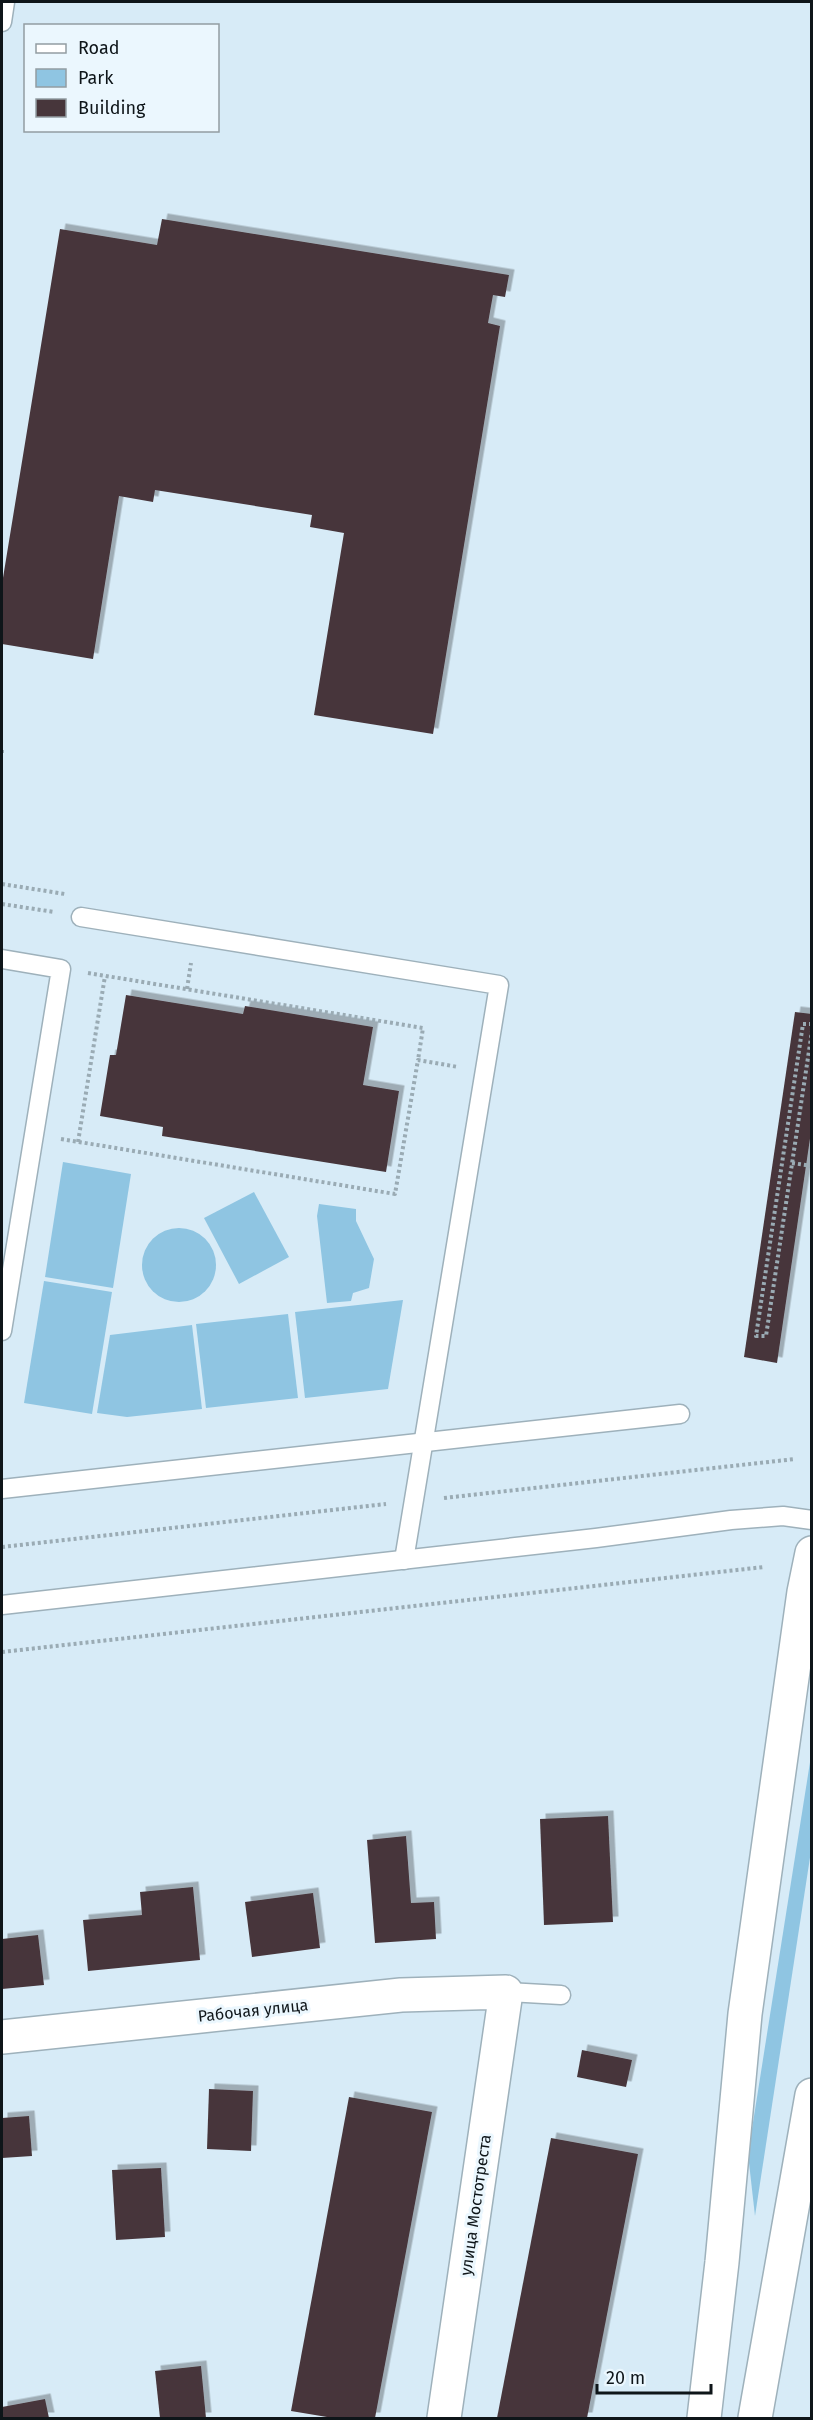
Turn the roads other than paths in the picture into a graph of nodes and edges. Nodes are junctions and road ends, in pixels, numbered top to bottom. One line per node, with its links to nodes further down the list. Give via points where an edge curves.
1 (5, 2): 2 (lane)
2 (2, 22)
3 (81, 917): 7 (lane, via 499,986)
4 (2, 959): 5 (lane, via 61,969)
5 (2, 1331)
6 (681, 1414): 7 (lane)
7 (424, 1443): 8 (lane); 11 (lane)
8 (2, 1489)
9 (812, 1520): 11 (lane, via 783,1516 731,1520)
10 (812, 1553): 18 (street, via 745,2014)
11 (404, 1560): 12 (lane)
12 (2, 1605)
13 (506, 1992): 14 (lane); 15 (street, Рабочая улица, via 401,1995); 17 (street, улица Мостотреста)
14 (561, 1995)
15 (2, 2037)
16 (812, 2094): 19 (street)
17 (444, 2418)
18 (704, 2418)
19 (755, 2418)

